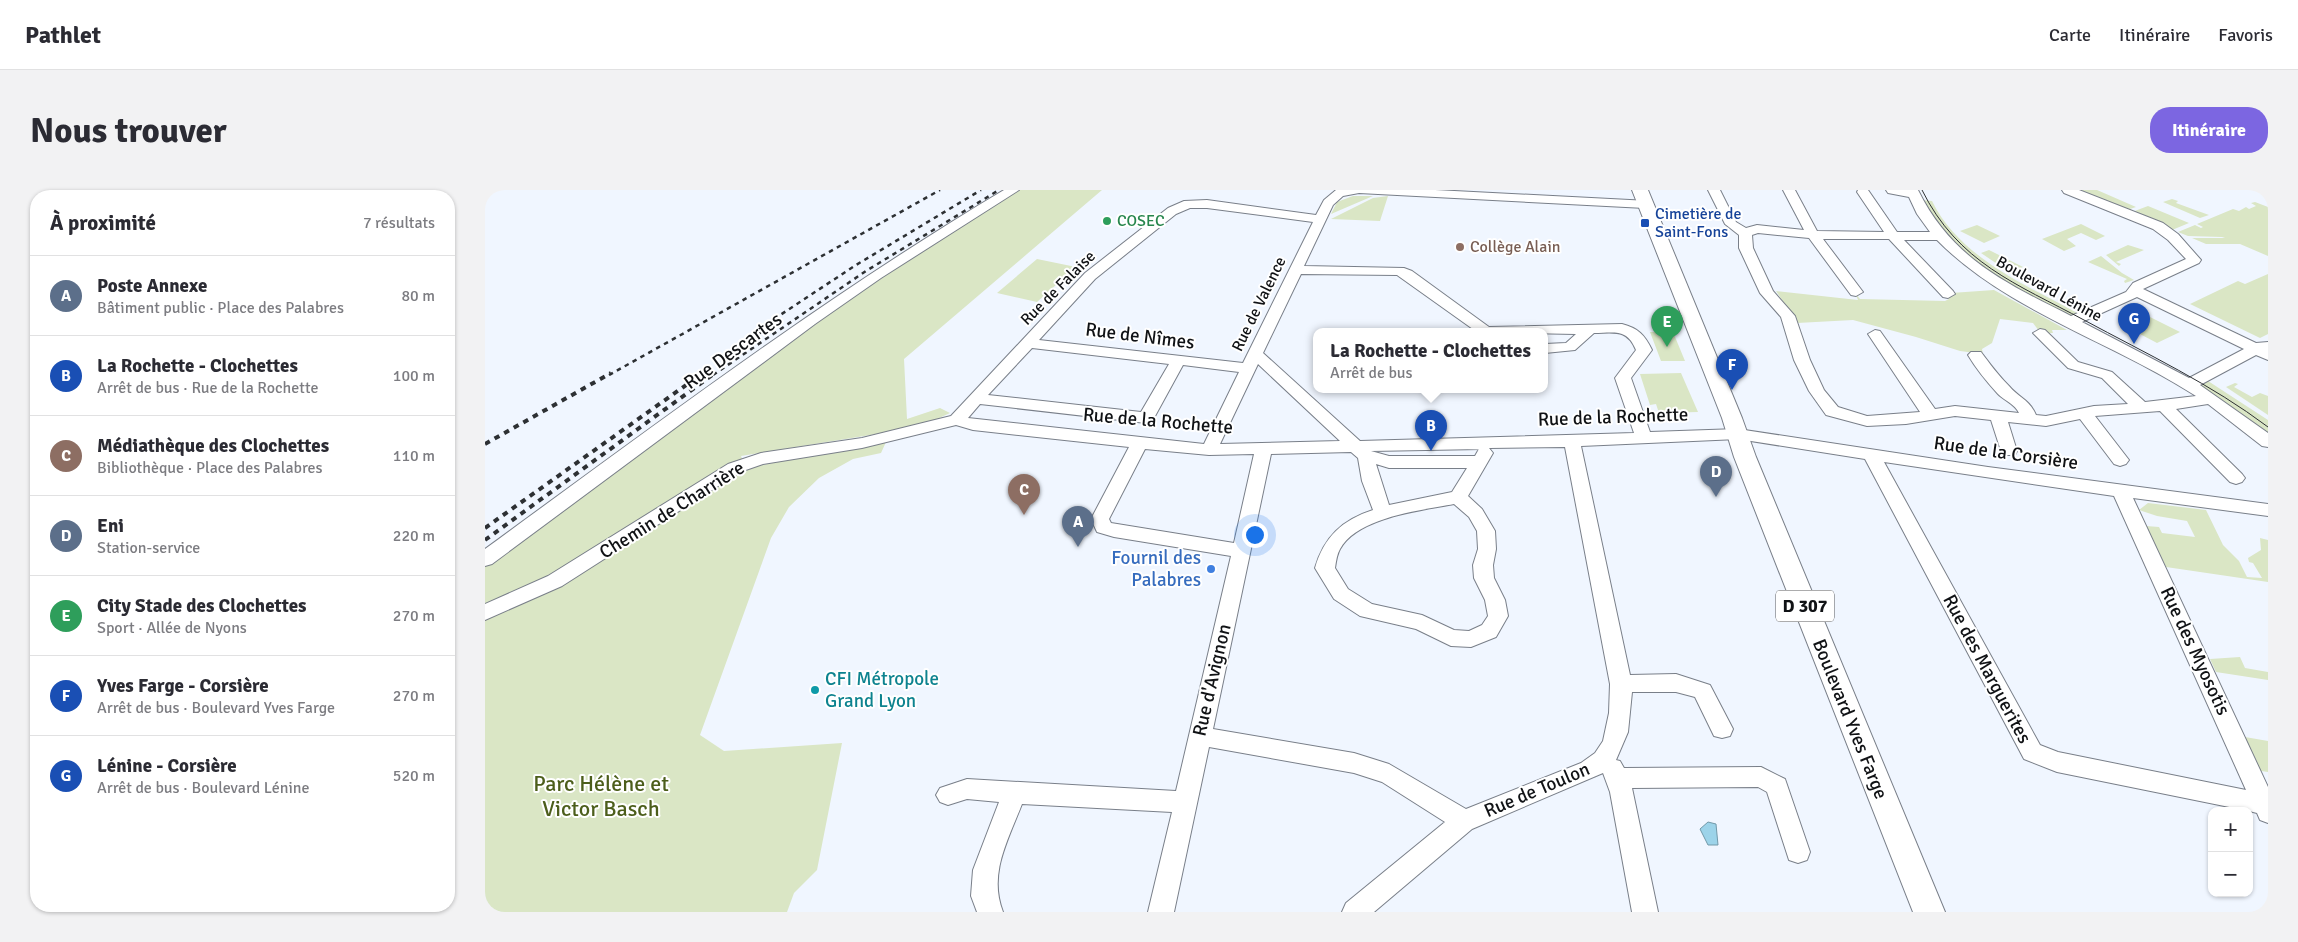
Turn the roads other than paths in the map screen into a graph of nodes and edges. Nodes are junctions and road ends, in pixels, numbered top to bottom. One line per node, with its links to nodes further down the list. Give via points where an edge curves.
1 (1013, 190): 63 (street, Rue Descartes, via 893,264 809,321)
2 (1356, 190): 12 (street, Rue de Valence, via 1332,198)
3 (1361, 190): 4 (street)
4 (1377, 190): 11 (street)
5 (1714, 190): 13 (street, via 1731,224)
6 (1789, 190): 14 (street)
7 (1892, 190): 10 (street)
8 (2068, 190): 18 (street, via 2158,226 2168,232 2194,260 2138,286)
9 (1863, 192): 15 (street)
10 (1913, 192): 16 (street, Boulevard Lénine, via 1921,213)
11 (1643, 197): 44 (main road, Boulevard Yves Farge / D 307)
12 (1319, 219): 17 (street, Rue de Valence); 27 (street, Rue de Falaise, via 1188,204 1172,211 1090,276)
13 (1745, 233): 14 (street, via 1757,229); 40 (street, via 1746,248 1767,293 1787,316 1802,360 1817,391 1832,411 1867,421)
14 (1813, 235): 15 (street); 19 (street)
15 (1893, 236): 16 (street); 20 (street)
16 (1940, 236): 21 (street, Boulevard Lénine, via 2000,284)
17 (1295, 270): 22 (street, via 1399,271); 30 (street, Rue de Valence)
18 (2135, 291): 21 (street); 29 (street)
19 (1856, 292)
20 (1948, 294)
21 (2071, 322): 34 (street, Boulevard Lénine)
22 (1481, 328)
23 (1589, 329): 24 (street); 28 (street, via 1570,347); 45 (street, via 1622,328 1633,331 1639,338 1644,350 1623,378)
24 (1548, 330)
25 (2039, 332): 38 (street, via 2073,365 2107,375)
26 (1875, 334): 40 (street)
27 (1027, 343): 32 (street, Rue de Nîmes); 35 (street, Rue de Falaise)
28 (1548, 348)
29 (2264, 349): 34 (street)
30 (1255, 353): 33 (street, Rue de Valence); 52 (street)
31 (1976, 355): 42 (street, via 1985,371 2004,391 2025,406)
32 (1178, 360): 33 (street, Rue de Nîmes); 35 (street, via 1146,418)
33 (1247, 368): 51 (street, Rue de Valence)
34 (2188, 385): 36 (street, Boulevard Lénine)
35 (976, 398): 43 (street, Rue de Falaise)
36 (2210, 399): 37 (street); 47 (street, Boulevard Lénine, via 2243,420)
37 (2164, 406): 38 (street); 57 (street)
38 (2141, 407): 39 (street)
39 (2084, 413): 42 (street, via 2046,421); 55 (street)
40 (1931, 415): 41 (street, via 1955,411)
41 (1998, 415): 42 (street); 53 (street)
42 (2030, 419)
43 (957, 420): 48 (street, Rue de la Rochette, via 973,425); 64 (street, Chemin de Charrière, via 862,443 740,465 555,581)
44 (1738, 434): 45 (street, Rue de la Rochette); 54 (street, Rue de la Corsière); 80 (main road, Boulevard Yves Farge / D 307)
45 (1644, 438): 46 (street, Rue de la Rochette)
46 (1572, 441): 49 (street, Rue de la Rochette); 65 (street, Rue de Toulon)
47 (2268, 442)
48 (1141, 443): 51 (street, Rue de la Rochette); 62 (street, via 1103,508 1100,519 1103,527)
49 (1489, 443): 52 (street, Rue de la Rochette); 56 (street)
50 (1264, 449): 51 (street, Rue de la Rochette); 52 (street, Rue de la Rochette); 62 (street, Rue d'Avignon)
51 (1209, 450)
52 (1362, 451): 56 (street, Rue de la Rochette, via 1389,462); 61 (street)
53 (2009, 451)
54 (1871, 454): 58 (street, Rue de la Corsière, via 1988,474); 68 (street, Rue des Marguerites)
55 (2120, 460)
56 (1481, 462): 59 (street)
57 (2236, 478)
58 (2121, 491): 60 (street, Rue de la Corsière); 73 (street, Rue des Myosotis)
59 (1458, 497): 61 (street); 61 (street, via 1476,514 1486,531 1484,578 1495,600 1498,616 1489,631 1471,640 1451,638 1422,623 1367,611 1341,594 1325,568 1334,543 1353,525)
60 (2268, 510)
61 (1383, 514)
62 (1241, 551): 67 (street, Rue d'Avignon)
63 (485, 559)
64 (485, 612)
65 (1621, 684): 66 (street, via 1676,683 1701,691); 69 (street, Rue de Toulon)
66 (1722, 729)
67 (1199, 736): 72 (street, Rue d'Avignon); 74 (street, via 1354,763 1389,774)
68 (2032, 752): 73 (street, Rue des Marguerites, via 2057,762)
69 (1611, 768): 74 (street, Rue de Toulon, via 1589,770); 75 (street, via 1761,777 1777,786); 79 (street)
70 (1014, 793): 71 (street, via 967,789); 72 (street); 76 (street, via 985,870 984,896)
71 (948, 795)
72 (1185, 802): 77 (street, Rue d'Avignon)
73 (2266, 808)
74 (1464, 821): 78 (street, Rue de Toulon)
75 (1798, 852)
76 (990, 912)
77 (1161, 912)
78 (1355, 912)
79 (1645, 912)
80 (1929, 912)

